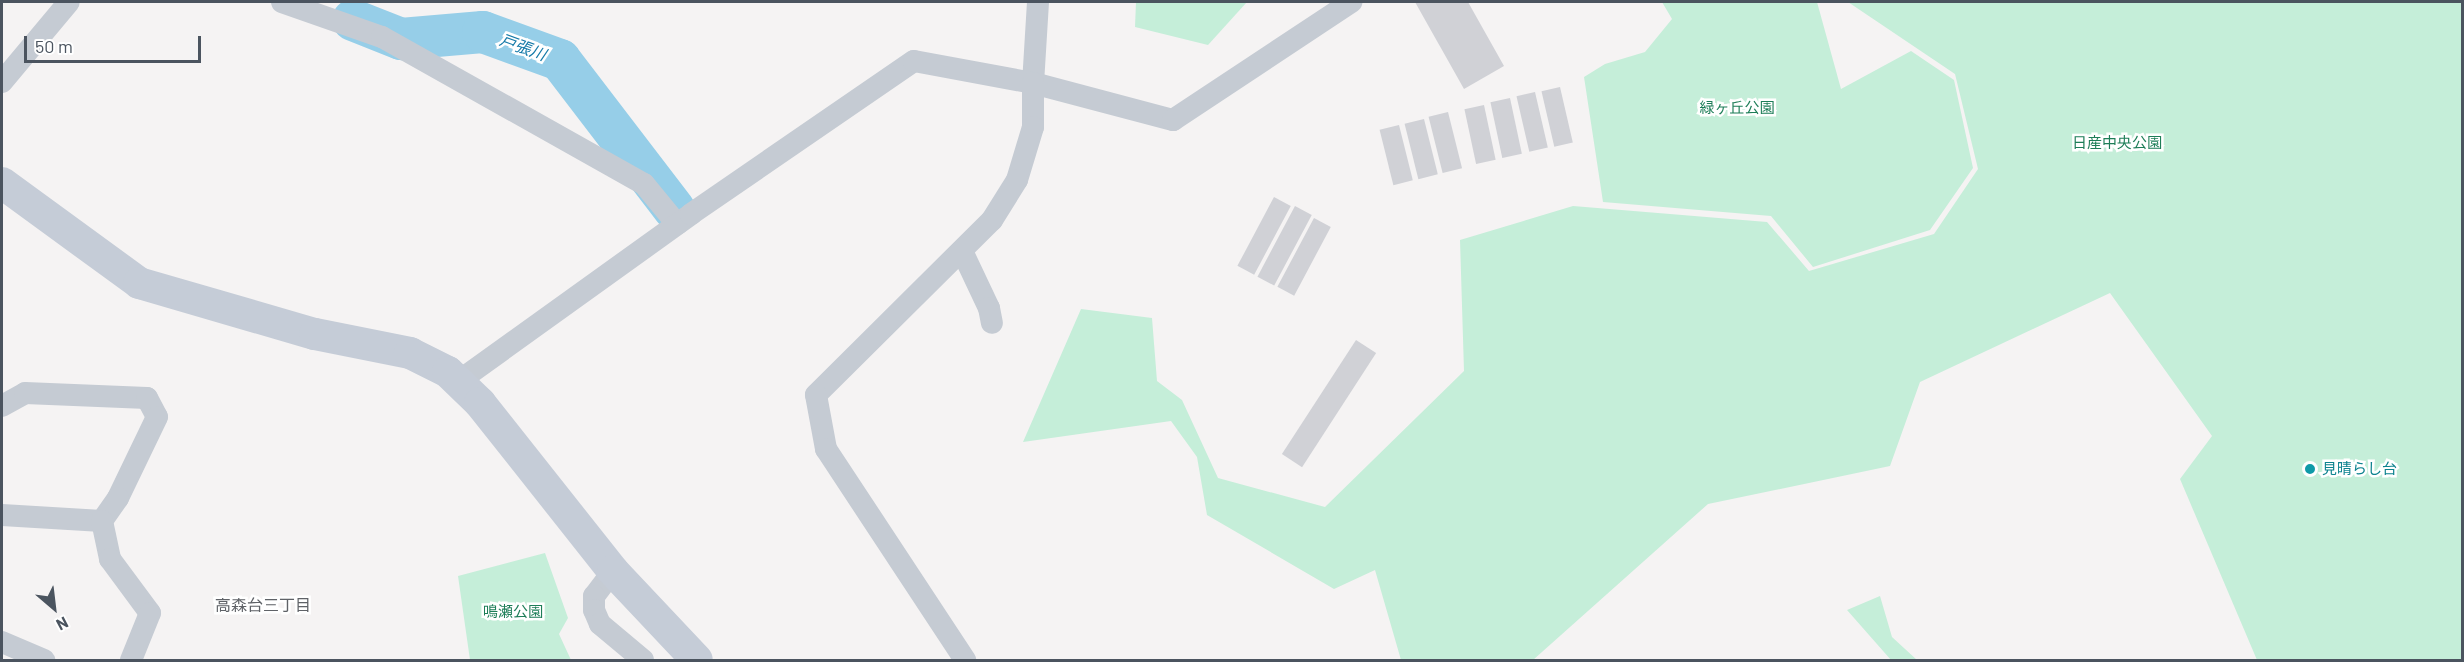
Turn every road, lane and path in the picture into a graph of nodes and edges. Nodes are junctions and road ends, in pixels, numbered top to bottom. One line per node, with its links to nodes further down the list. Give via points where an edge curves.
1 (69, 2): 5 (street)
2 (282, 2): 8 (street, via 382,37 644,184)
3 (1038, 2): 6 (street)
4 (1351, 2): 6 (street, via 1173,120)
5 (2, 82)
6 (1033, 83): 8 (street, via 914,61); 9 (street, via 1033,127 1017,180 992,220)
7 (2, 183): 11 (street, via 139,283 315,334 410,353)
8 (677, 224): 11 (street)
9 (962, 251): 10 (street); 21 (street, via 816,395 826,449)
10 (992, 323)
11 (459, 381): 15 (street)
12 (2, 405): 14 (street, via 25,393 147,398 157,417 118,498)
13 (2, 515): 14 (street)
14 (102, 521): 18 (street, via 110,559 150,613)
15 (613, 572): 19 (street, via 594,596 594,610 600,624); 20 (street)
16 (2, 642): 17 (street)
17 (44, 660)
18 (131, 660)
19 (643, 660)
20 (697, 660)
21 (966, 660)

